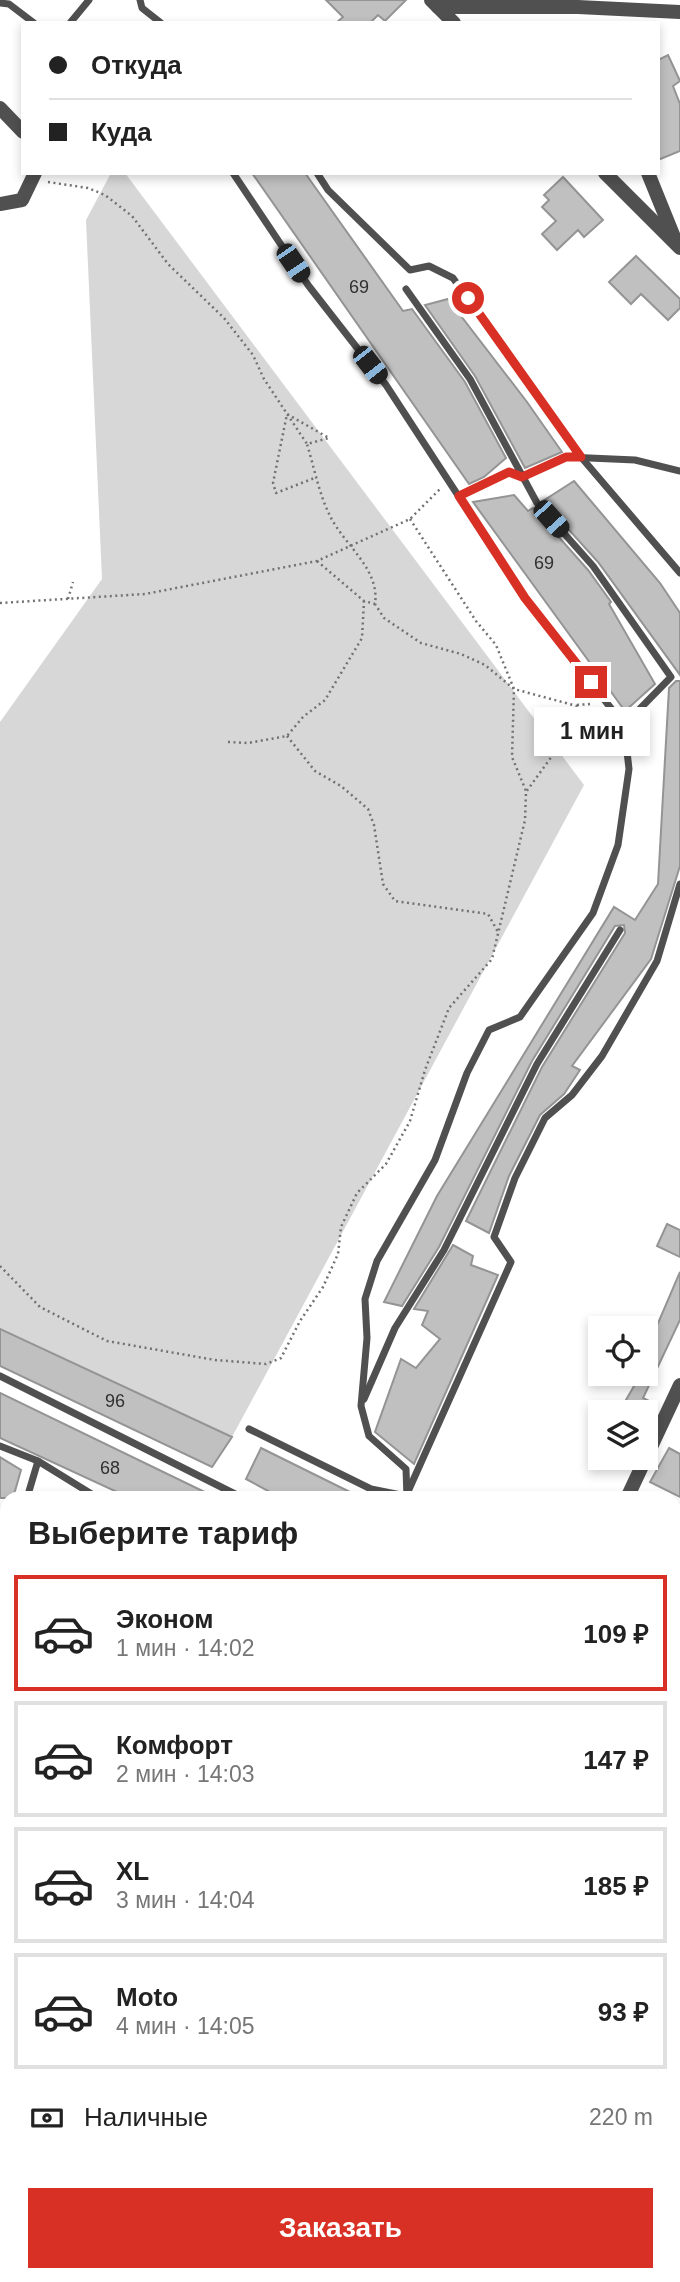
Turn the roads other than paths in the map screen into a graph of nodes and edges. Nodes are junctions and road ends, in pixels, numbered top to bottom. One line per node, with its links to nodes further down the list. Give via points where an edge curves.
1 (89, 0): 9 (lane)
2 (140, 0): 10 (lane, via 142,8)
3 (11, 2): 4 (lane); 8 (lane)
4 (0, 3)
5 (578, 3): 6 (street); 7 (street); 12 (street)
6 (435, 4): 11 (street)
7 (680, 12)
8 (32, 21)
9 (72, 21)
10 (159, 21)
11 (452, 21)
12 (584, 21)
13 (0, 108): 14 (street)
14 (21, 130)
15 (234, 175): 26 (lane, via 308,285 386,385)
16 (318, 175): 23 (lane, via 410,270 429,266 453,278)
17 (607, 175): 21 (street)
18 (649, 175): 21 (street)
19 (33, 176): 20 (street, via 22,200)
20 (0, 204)
21 (679, 246)
22 (406, 289): 25 (lane, via 470,379)
23 (581, 457): 24 (lane, via 635,460); 25 (lane, via 566,457); 27 (lane)
24 (680, 471)
25 (522, 477): 26 (lane, via 509,472); 28 (lane, via 537,503 593,566 671,677)
26 (459, 496): 28 (lane, via 525,598)
27 (680, 573)
28 (624, 725): 33 (lane, via 629,769 618,845 593,913 520,1017 488,1030 435,1160 377,1261 365,1299)
29 (680, 884): 42 (lane, via 657,961 602,1056 572,1095 545,1118 515,1178 494,1237 511,1262)
30 (620, 930): 33 (lane, via 537,1064 444,1250 395,1328)
31 (0, 1376): 39 (lane)
32 (680, 1385): 43 (street)
33 (361, 1406): 41 (lane, via 369,1436 407,1469)
34 (249, 1429): 40 (lane)
35 (0, 1446): 36 (lane)
36 (38, 1461): 37 (lane); 38 (lane)
37 (29, 1491)
38 (87, 1491)
39 (229, 1491)
40 (380, 1491)
41 (406, 1491)
42 (409, 1491)
43 (630, 1491)

